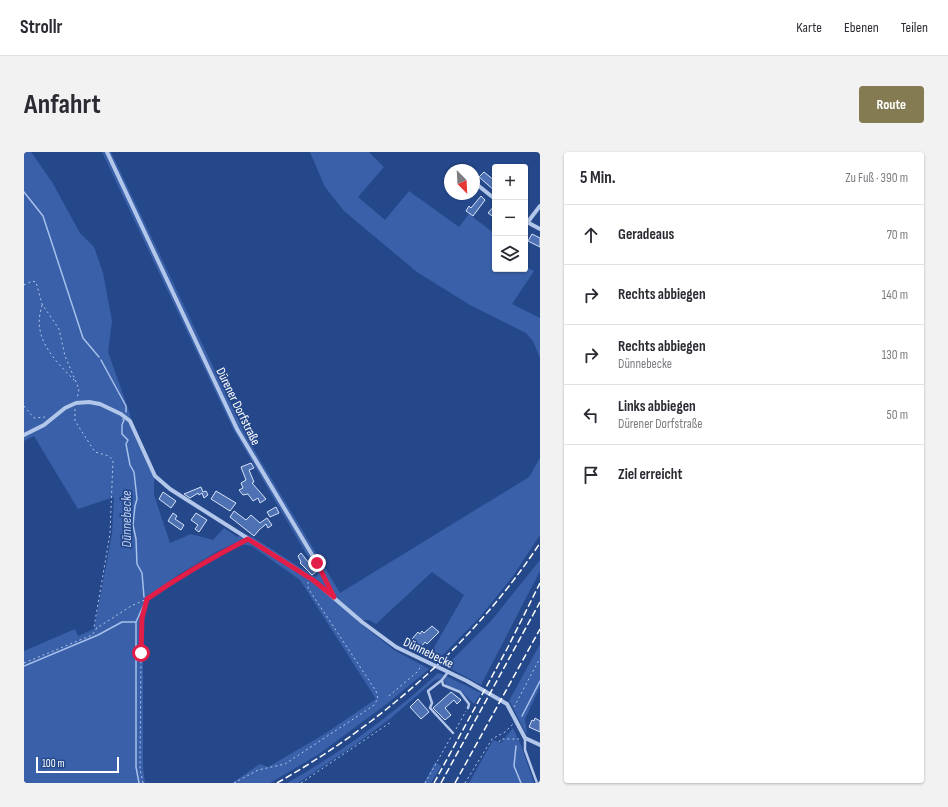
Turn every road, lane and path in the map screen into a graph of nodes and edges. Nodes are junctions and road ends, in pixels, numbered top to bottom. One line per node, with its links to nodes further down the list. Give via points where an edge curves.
1 (107, 152): 17 (street, Dürener Dorfstraße, via 238,430 317,563)
2 (480, 188): 3 (street)
3 (492, 197)
4 (540, 206): 5 (street)
5 (528, 220)
6 (528, 223): 7 (street)
7 (540, 230)
8 (24, 285): 9 (path, via 36,282)
9 (42, 304): 10 (path, via 59,329 65,356); 10 (path, via 40,331 57,362)
10 (76, 382): 11 (path)
11 (76, 403): 13 (street); 15 (street, Dünnebecke, via 100,404 130,421 159,480); 19 (path, via 74,413 79,428 95,452 109,456 113,460 110,534 94,627)
12 (24, 406): 13 (path, via 34,418)
13 (54, 417): 14 (street)
14 (24, 435)
15 (248, 539): 16 (street, Dünnebecke); 18 (path, via 180,576)
16 (309, 578): 17 (street, Dünnebecke); 37 (path, via 308,588 376,691 378,699 373,706 299,756 279,766 248,774)
17 (334, 597): 23 (street, Dünnebecke, via 392,644)
18 (147, 599): 19 (path, via 130,606); 36 (path, via 142,618 141,653 140,769)
19 (97, 628): 21 (path, via 92,635)
20 (540, 658): 27 (path)
21 (24, 663)
22 (423, 664): 25 (path)
23 (448, 672): 24 (lane); 27 (street, Dünnebecke, via 507,704)
24 (442, 680): 26 (lane, via 445,687 460,692 469,704); 31 (lane, via 428,691 432,703 430,708)
25 (390, 696)
26 (468, 708): 31 (path)
27 (512, 710): 28 (street)
28 (516, 721): 30 (path); 33 (street)
29 (391, 722): 38 (path)
30 (505, 732): 32 (path); 40 (path, via 492,739)
31 (453, 734): 39 (path)
32 (507, 738): 33 (path); 34 (path)
33 (525, 738): 35 (street); 41 (lane, via 525,750)
34 (499, 742)
35 (540, 745)
36 (143, 783)
37 (234, 783)
38 (301, 783)
39 (425, 783)
40 (465, 783)
41 (537, 783)

